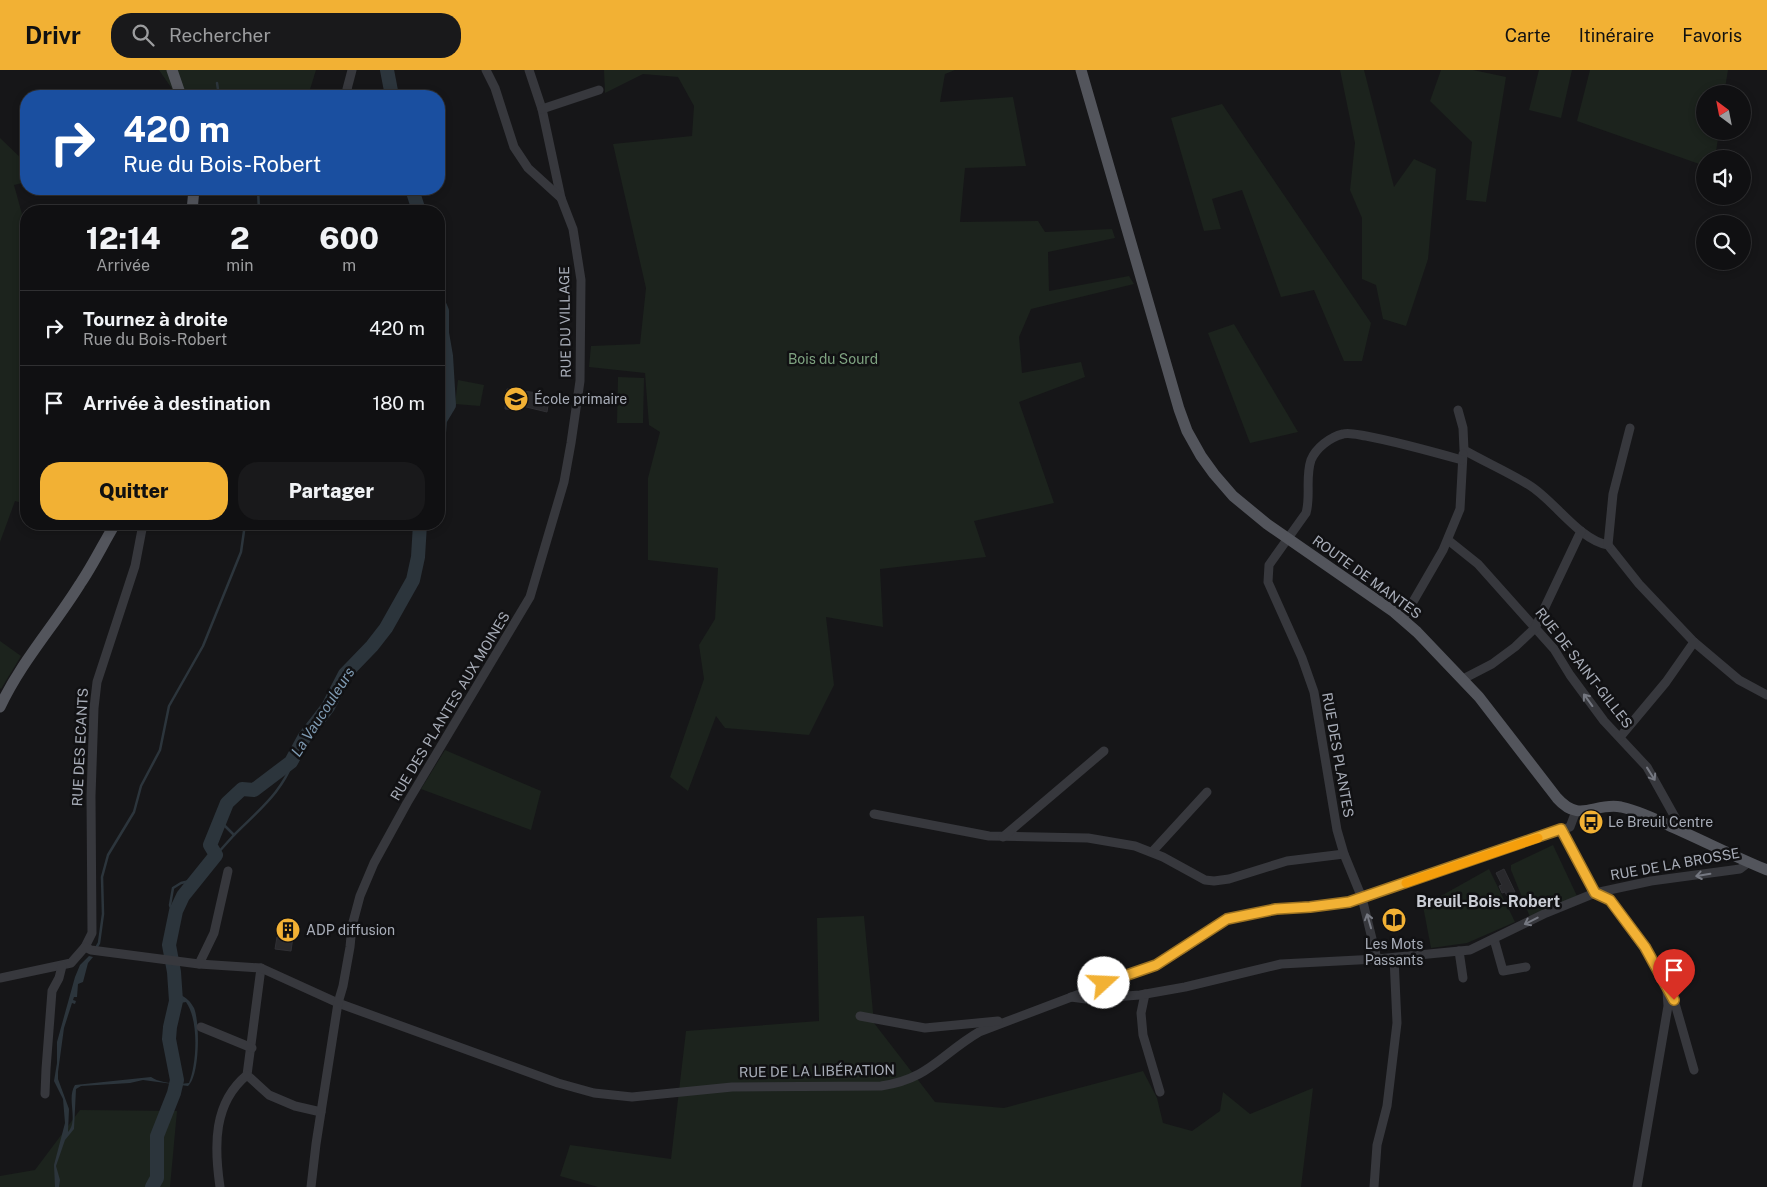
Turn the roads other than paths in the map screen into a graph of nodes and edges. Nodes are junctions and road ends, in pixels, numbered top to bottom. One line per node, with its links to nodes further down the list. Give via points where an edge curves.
1 (352, 70): 7 (street)
2 (486, 70): 10 (street, RUE DU VILLAGE, via 514,147 528,168)
3 (529, 70): 9 (street)
4 (1081, 70): 18 (main road, ROUTE DE MANTES, via 1174,395 1188,431 1201,456 1233,496)
5 (172, 71): 6 (main road)
6 (179, 90)
7 (348, 90)
8 (599, 90): 9 (street)
9 (542, 109): 10 (street)
10 (561, 198): 12 (street, RUE DU VILLAGE, via 573,228 581,280 580,381)
11 (1458, 410): 14 (street)
12 (575, 419): 56 (street, RUE DES PLANTES AUX MOINES, via 564,482 530,597 374,863 352,926)
13 (1630, 428): 20 (street, via 1613,494)
14 (1463, 455): 17 (street, RUE DES PLANTES, via 1530,485); 18 (street, RUE DES PLANTES, via 1363,436 1344,434 1332,438 1312,459 1306,513); 19 (street, via 1460,509)
15 (111, 530): 26 (main road, via 80,584 35,646)
16 (142, 530): 43 (street, RUE DES ECANTS, via 135,566 97,682 91,796)
17 (1581, 531): 20 (street, RUE DES PLANTES); 22 (street)
18 (1288, 538): 21 (main road, ROUTE DE MANTES); 36 (street, RUE DES PLANTES, via 1269,566 1268,582 1314,692 1337,830)
19 (1448, 540): 21 (street); 22 (street, RUE DE SAINT-GILLES, via 1478,564)
20 (1608, 545): 23 (street, via 1639,584)
21 (1402, 619): 24 (main road, ROUTE DE MANTES)
22 (1536, 628): 24 (street, via 1492,664); 27 (street, RUE DE SAINT-GILLES, one-way to 22, via 1589,701)
23 (1694, 642): 25 (street, via 1739,680); 27 (street)
24 (1462, 679): 30 (main road, ROUTE DE MANTES, via 1562,803)
25 (1767, 696)
26 (0, 707)
27 (1620, 737): 32 (street, RUE DE SAINT-GILLES, one-way to 32, via 1647,767 1676,819)
28 (1104, 751): 34 (street)
29 (1207, 792): 35 (street)
30 (1576, 811): 32 (main road, via 1624,808); 33 (street, RUE DE LA LIBÉRATION, via 1570,827)
31 (874, 814): 34 (street, via 967,833)
32 (1676, 828): 37 (main road)
33 (1561, 829): 40 (street); 41 (street, RUE DE LA LIBÉRATION)
34 (1004, 837): 35 (street, via 1088,838)
35 (1152, 852): 36 (street, via 1200,878 1214,881 1287,862)
36 (1344, 854): 41 (street, RUE DES PLANTES)
37 (1749, 862): 38 (main road); 40 (street, RUE DE LA BROSSE, one-way to 40, via 1740,869 1651,881)
38 (1765, 866)
39 (228, 871): 47 (street, via 214,933)
40 (1595, 893): 42 (street, RUE DE LA BROSSE, one-way to 42); 53 (street, via 1610,900 1645,947)
41 (1362, 898): 46 (street, RUE DES PLANTES, one-way to 41); 55 (street, RUE DE LA LIBÉRATION, via 1227,919 1156,965)
42 (1494, 939): 44 (street, RUE DE LA BROSSE, via 1470,950); 49 (street, via 1504,971)
43 (92, 949): 47 (street); 48 (street)
44 (1459, 951): 45 (street, RUE DE LA BROSSE); 52 (street)
45 (1394, 958): 46 (street, RUE DE LA BROSSE); 68 (street, via 1397,1023 1388,1106 1378,1145)
46 (1378, 959): 54 (street, RUE DE LA BROSSE, via 1281,964)
47 (199, 964): 50 (street)
48 (62, 966): 51 (street); 64 (street, via 52,991)
49 (1526, 967)
50 (261, 968): 56 (street, RUE DE LA LIBÉRATION); 60 (street)
51 (0, 978)
52 (1463, 978)
53 (1665, 984): 61 (street, via 1674,1000); 69 (street, via 1668,1006)
54 (1145, 994): 55 (street, RUE DE LA BROSSE, via 1086,999); 63 (street, via 1141,1013 1142,1035)
55 (1068, 996): 58 (street, RUE DE LA LIBÉRATION)
56 (338, 1003): 58 (street, RUE DE LA LIBÉRATION, via 558,1083 594,1093 632,1097 732,1087 881,1086 902,1083 921,1075 979,1032); 65 (street, RUE DES PLANTES AUX MOINES)
57 (860, 1016): 58 (street, via 926,1028)
58 (1008, 1020)
59 (201, 1027): 60 (street)
60 (252, 1048): 62 (street)
61 (1694, 1070)
62 (248, 1075): 65 (street, via 268,1095 294,1106); 66 (street, via 234,1087 222,1114 216,1139)
63 (1160, 1092)
64 (45, 1094)
65 (321, 1112): 67 (street, RUE DES PLANTES AUX MOINES)
66 (220, 1187)
67 (311, 1187)
68 (1374, 1187)
69 (1637, 1187)

